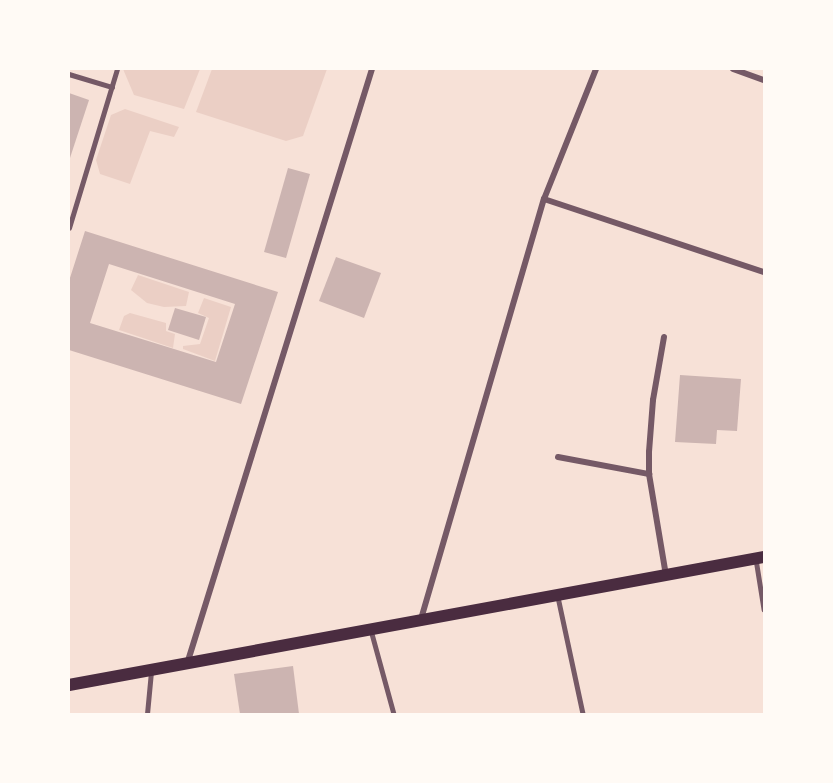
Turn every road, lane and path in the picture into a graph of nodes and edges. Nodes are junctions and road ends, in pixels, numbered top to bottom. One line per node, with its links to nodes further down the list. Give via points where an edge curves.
1 (117, 69): 7 (lane)
2 (372, 69): 21 (street)
3 (596, 69): 8 (street)
4 (733, 69): 6 (street)
5 (69, 74): 7 (lane)
6 (764, 80)
7 (112, 87): 9 (lane)
8 (544, 199): 11 (street); 19 (street)
9 (70, 216): 10 (lane)
10 (69, 228)
11 (764, 272)
12 (664, 337): 14 (street, via 653,400)
13 (558, 457): 14 (street)
14 (649, 474): 16 (street)
15 (760, 558): 16 (main road); 18 (lane)
16 (666, 576): 17 (main road)
17 (558, 597): 19 (main road); 26 (lane)
18 (764, 609)
19 (421, 620): 20 (main road)
20 (371, 630): 21 (main road); 25 (lane)
21 (187, 664): 22 (main road)
22 (151, 671): 23 (main road); 24 (lane)
23 (69, 685)
24 (147, 714)
25 (394, 714)
26 (583, 714)

